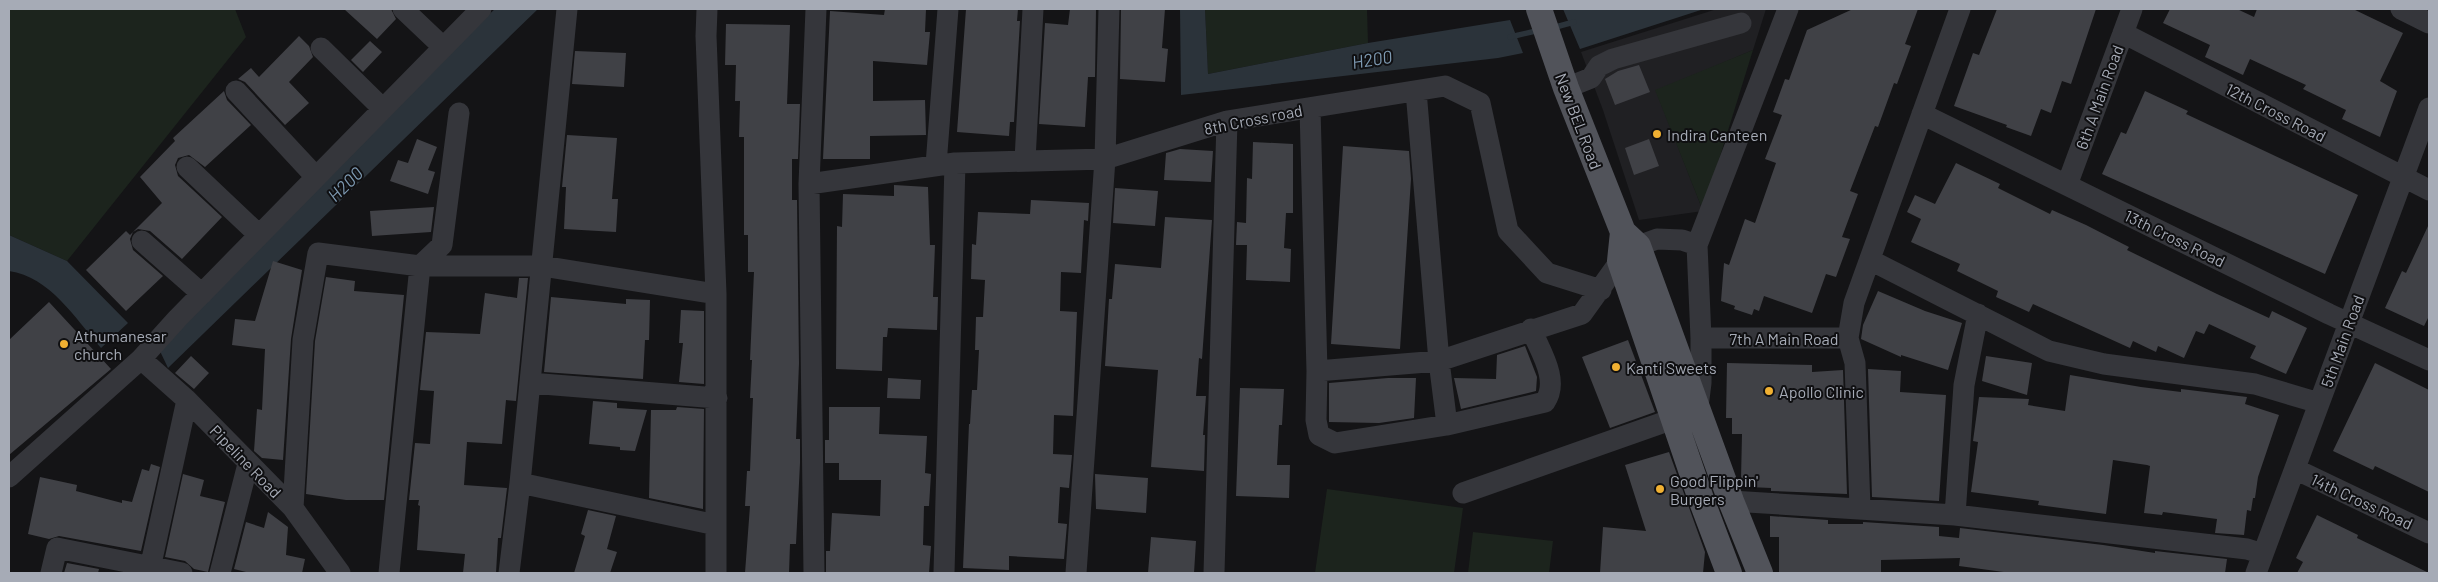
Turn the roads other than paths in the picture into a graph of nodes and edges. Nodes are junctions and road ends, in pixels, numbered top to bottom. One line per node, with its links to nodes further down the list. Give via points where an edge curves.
1 (403, 9): 17 (street)
2 (481, 9): 17 (street)
3 (567, 9): 43 (street)
4 (707, 9): 46 (street)
5 (816, 9): 34 (street)
6 (948, 9): 30 (street)
7 (1033, 9): 29 (street)
8 (1110, 9): 28 (street)
9 (1788, 9): 39 (street)
10 (1960, 9): 26 (street)
11 (2132, 9): 16 (street, 6th A Main Road)
12 (2401, 9): 15 (street)
13 (1540, 10): 19 (main road, New BEL Road)
14 (1741, 23): 19 (street, via 1613,60 1599,66 1591,78)
15 (2429, 24)
16 (2123, 32): 33 (street, 12th Cross Road); 35 (street, 6th A Main Road)
17 (443, 47): 24 (street)
18 (321, 48): 24 (street)
19 (1566, 88): 40 (main road, New BEL Road)
20 (1416, 91): 22 (street, 8th Cross road); 44 (street, 8th Cross road, via 1445,86 1480,103 1508,231 1547,273); 54 (street)
21 (236, 92): 32 (street)
22 (1310, 108): 27 (street, 8th Cross road); 55 (street)
23 (2429, 108): 33 (street, 5th Main Road)
24 (383, 109): 32 (street)
25 (459, 113): 42 (street, via 442,245)
26 (1922, 114): 35 (street, 13th Cross Road); 41 (street)
27 (1227, 121): 28 (street, 8th Cross road); 86 (street)
28 (1105, 159): 29 (street, 8th Cross road); 85 (street)
29 (1025, 160): 30 (street, 8th Cross road)
30 (945, 164): 34 (street, 8th Cross road); 84 (street)
31 (187, 166): 37 (street)
32 (316, 177): 37 (street)
33 (2404, 177): 36 (street, 12th Cross Road); 48 (street, 5th Main Road)
34 (809, 184): 83 (street)
35 (2067, 185): 48 (street, 13th Cross Road)
36 (2429, 190)
37 (259, 235): 45 (street)
38 (142, 241): 45 (street)
39 (1697, 245): 40 (street, via 1682,240 1657,239); 50 (street)
40 (1627, 246): 44 (street); 60 (main road, New BEL Road); 61 (main road, New BEL Road)
41 (1870, 260): 47 (street); 51 (street, via 1854,303)
42 (420, 266): 43 (street); 69 (street, via 318,252 303,340); 80 (street)
43 (542, 266): 46 (street); 56 (street)
44 (1601, 290): 49 (street, via 1582,314)
45 (202, 294): 52 (street)
46 (716, 294): 57 (street)
47 (1978, 314): 59 (street, via 2048,351 2104,364 2255,384); 71 (street, via 1964,386)
48 (2349, 323): 53 (street, 13th Cross Road); 59 (street, 5th Main Road)
49 (1531, 329): 54 (street); 62 (street, via 1552,381 1551,394 1545,402)
50 (1701, 338): 51 (street, 7th A Main Road); 60 (street)
51 (1848, 338): 70 (street, 7th A Main Road, via 1855,363)
52 (141, 359): 58 (street, Pipeline Road); 65 (street)
53 (2429, 360)
54 (1439, 361): 55 (street); 62 (street)
55 (1317, 371): 62 (street, via 1316,420 1319,434 1335,443)
56 (530, 383): 57 (street); 66 (street)
57 (717, 398): 72 (street)
58 (187, 400): 63 (street, Pipeline Road); 75 (street)
59 (2319, 404): 64 (street, 5th Main Road)
60 (1698, 407): 68 (main road, New BEL Road)
61 (1673, 419): 67 (street); 87 (main road, New BEL Road)
62 (1447, 425)
63 (248, 464): 69 (street, Pipeline Road); 78 (street)
64 (2295, 469): 73 (street, 14th Cross Road); 74 (street, 5th Main Road)
65 (9, 477)
66 (520, 483): 72 (street); 81 (street)
67 (1463, 493)
68 (1732, 501): 70 (street); 88 (main road, New BEL Road)
69 (293, 508): 79 (street, Pipeline Road)
70 (1860, 508): 71 (street)
71 (1955, 515): 74 (street, via 2247,550)
72 (716, 525): 82 (street)
73 (2429, 533)
74 (2260, 564)
75 (149, 570): 76 (street, via 57,548); 77 (street)
76 (52, 573)
77 (182, 573)
78 (220, 573)
79 (340, 573)
80 (389, 573)
81 (509, 573)
82 (716, 573)
83 (814, 573)
84 (944, 573)
85 (1076, 573)
86 (1214, 573)
87 (1729, 573)
88 (1760, 573)

